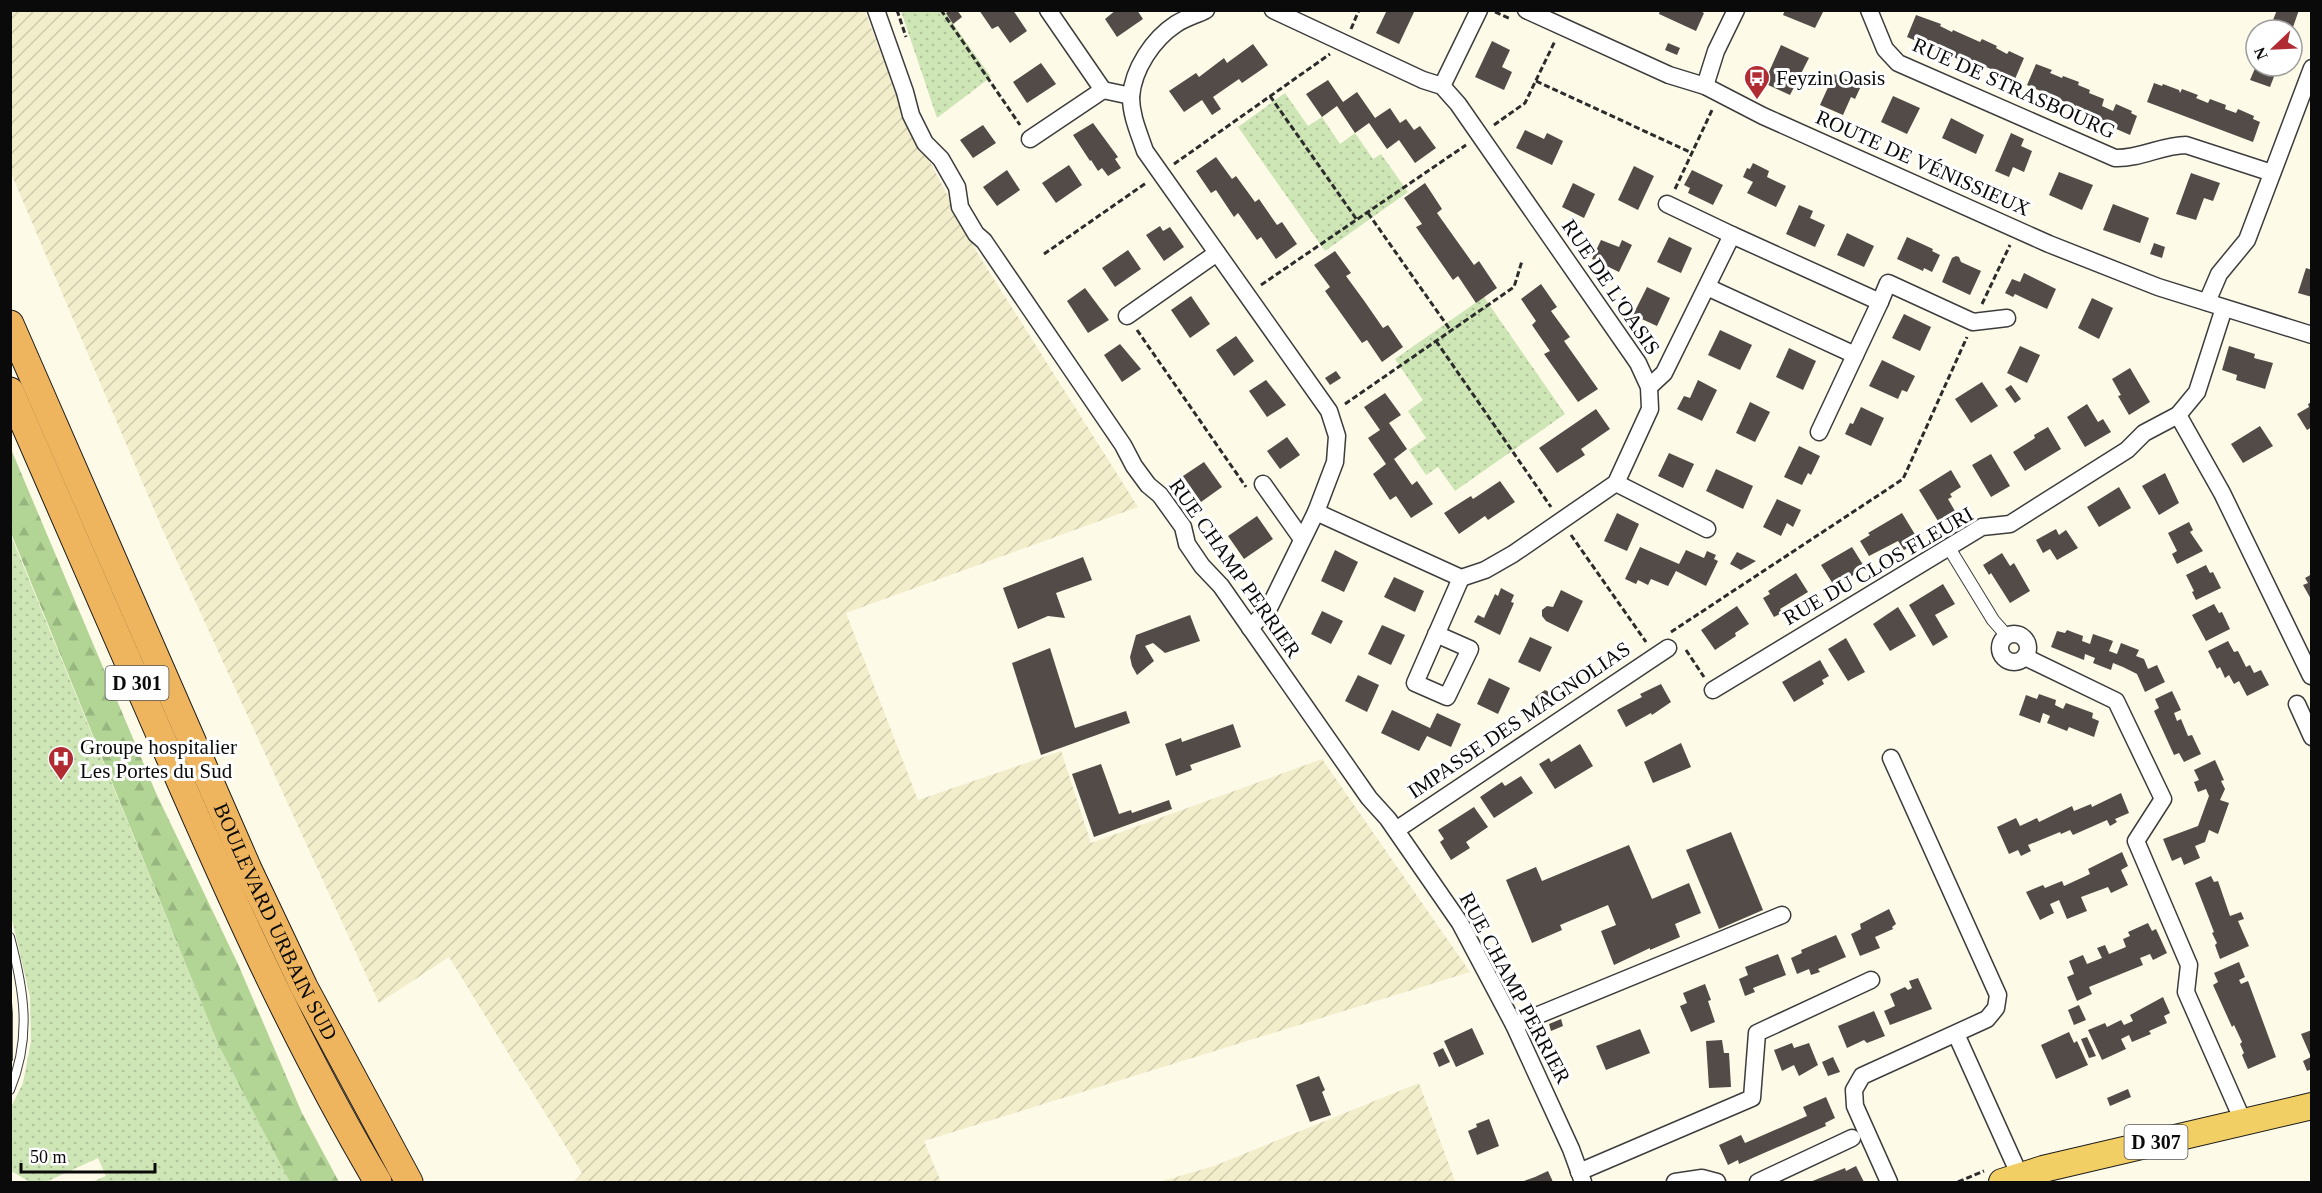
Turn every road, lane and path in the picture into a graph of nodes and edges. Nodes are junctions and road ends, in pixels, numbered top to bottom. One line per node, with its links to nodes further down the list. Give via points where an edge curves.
1 (876, 10): 59 (street, RUE CHAMP PERRIER, via 911,115 925,143 941,159 957,188 960,207 976,234 1148,485 1183,527 1187,544 1202,566)
2 (940, 10): 21 (path)
3 (1048, 10): 16 (street)
4 (1206, 10): 17 (street, via 1176,24 1150,47 1136,73)
5 (1273, 10): 11 (street, RUE DE L'OASIS)
6 (1479, 10): 14 (street)
7 (1526, 10): 10 (street, ROUTE DE VÉNISSIEUX)
8 (1736, 10): 15 (street, via 1716,51)
9 (1869, 10): 24 (street, RUE DE STRASBOURG, via 1885,49 1898,63 2115,158 2186,145)
10 (1562, 26): 13 (path); 15 (street, ROUTE DE VÉNISSIEUX, via 1670,75)
11 (1345, 44): 14 (street, RUE DE L'OASIS); 18 (path)
12 (2312, 68): 24 (street)
13 (1536, 81): 20 (path, via 1525,103); 22 (path)
14 (1442, 86): 20 (street, RUE DE L'OASIS)
15 (1705, 86): 28 (street, ROUTE DE VÉNISSIEUX, via 1763,116)
16 (1103, 90): 17 (street); 21 (street)
17 (1131, 96): 23 (street, via 1145,151)
18 (1270, 96): 23 (path); 27 (path)
19 (1714, 105): 22 (path)
20 (1479, 135): 26 (path); 46 (street, RUE DE L'OASIS, via 1638,363)
21 (1030, 139)
22 (1692, 153): 25 (path)
23 (1161, 173): 30 (street); 31 (path)
24 (2272, 174): 36 (street, via 2247,240 2219,274)
25 (1667, 204): 29 (street)
26 (1368, 213): 27 (path); 42 (path)
27 (1357, 221): 34 (path)
28 (2017, 229): 36 (street, ROUTE DE VÉNISSIEUX, via 2158,287); 40 (path)
29 (1732, 235): 33 (street); 35 (street)
30 (1217, 253): 34 (street); 38 (street)
31 (1044, 254)
32 (1522, 261): 42 (path, via 1514,287)
33 (1707, 287): 45 (street); 46 (street, via 1664,373)
34 (1247, 295): 48 (street)
35 (1880, 302): 40 (street, via 1888,283); 45 (street)
36 (2207, 302): 37 (street, ROUTE DE VÉNISSIEUX)
37 (2224, 308): 43 (street, ROUTE DE VÉNISSIEUX); 49 (street, RUE DU CLOS FLEURI, via 2197,392)
38 (1127, 316): 52 (path, via 1247,488)
39 (2007, 318): 40 (street)
40 (1973, 322): 62 (path, via 1903,480)
41 (10, 324): 81 (highway, BOULEVARD URBAIN SUD / D 301, via 248,869)
42 (1451, 331): 44 (path)
43 (2312, 335)
44 (1436, 341): 48 (path, via 1353,400); 54 (path)
45 (1855, 355): 50 (street)
46 (1649, 387): 51 (street, RUE DE L'OASIS, via 1650,410)
47 (10, 392): 79 (highway, BOULEVARD URBAIN SUD / D 301, via 222,875 267,972)
48 (1329, 411): 53 (street, via 1337,436 1335,462)
49 (2178, 415): 57 (street, RUE DU CLOS FLEURI, via 2144,433 2127,450 2010,524 1982,527); 64 (street, via 2222,493)
50 (1819, 432)
51 (1616, 483): 54 (street); 55 (street)
52 (1263, 484): 56 (street)
53 (1317, 512): 56 (street); 58 (street)
54 (1560, 520): 58 (street, via 1513,554); 63 (path)
55 (1707, 529)
56 (1302, 539): 59 (street, via 1269,608)
57 (1949, 548): 61 (street); 65 (street, RUE DU CLOS FLEURI)
58 (1461, 578): 60 (street)
59 (1250, 628): 69 (street, RUE CHAMP PERRIER)
60 (1436, 634)
61 (2007, 636): 77 (street, via 2001,644 2003,656 2010,662 2025,657 2116,701 2163,799 2136,841 2189,965 2186,992)
62 (1671, 641): 65 (path); 69 (street, IMPASSE DES MAGNOLIAS)
63 (1649, 646)
64 (2311, 676)
65 (1713, 690)
66 (2297, 704): 67 (street)
67 (2312, 737)
68 (1891, 758): 74 (street, via 1998,995 1996,1008 1987,1019)
69 (1396, 830): 73 (street, RUE CHAMP PERRIER, via 1460,923)
70 (1782, 915): 73 (street)
71 (10, 937): 75 (lane, via 24,1003 25,1036)
72 (1871, 980): 80 (street, via 1757,1033 1752,1098)
73 (1514, 1025): 80 (street, RUE CHAMP PERRIER)
74 (1956, 1034): 82 (street); 87 (street, via 1862,1076 1854,1090 1855,1106)
75 (10, 1090)
76 (2312, 1106): 77 (main road, D 307)
77 (2243, 1121): 82 (main road, D 307)
78 (1852, 1138): 86 (street)
79 (361, 1153): 81 (highway, BOULEVARD URBAIN SUD / D 301); 83 (highway)
80 (1581, 1177)
81 (402, 1179)
82 (2011, 1179)
83 (366, 1182)
84 (1675, 1182): 85 (street, via 1702,1178)
85 (1717, 1182)
86 (1758, 1182)
87 (1889, 1182)

